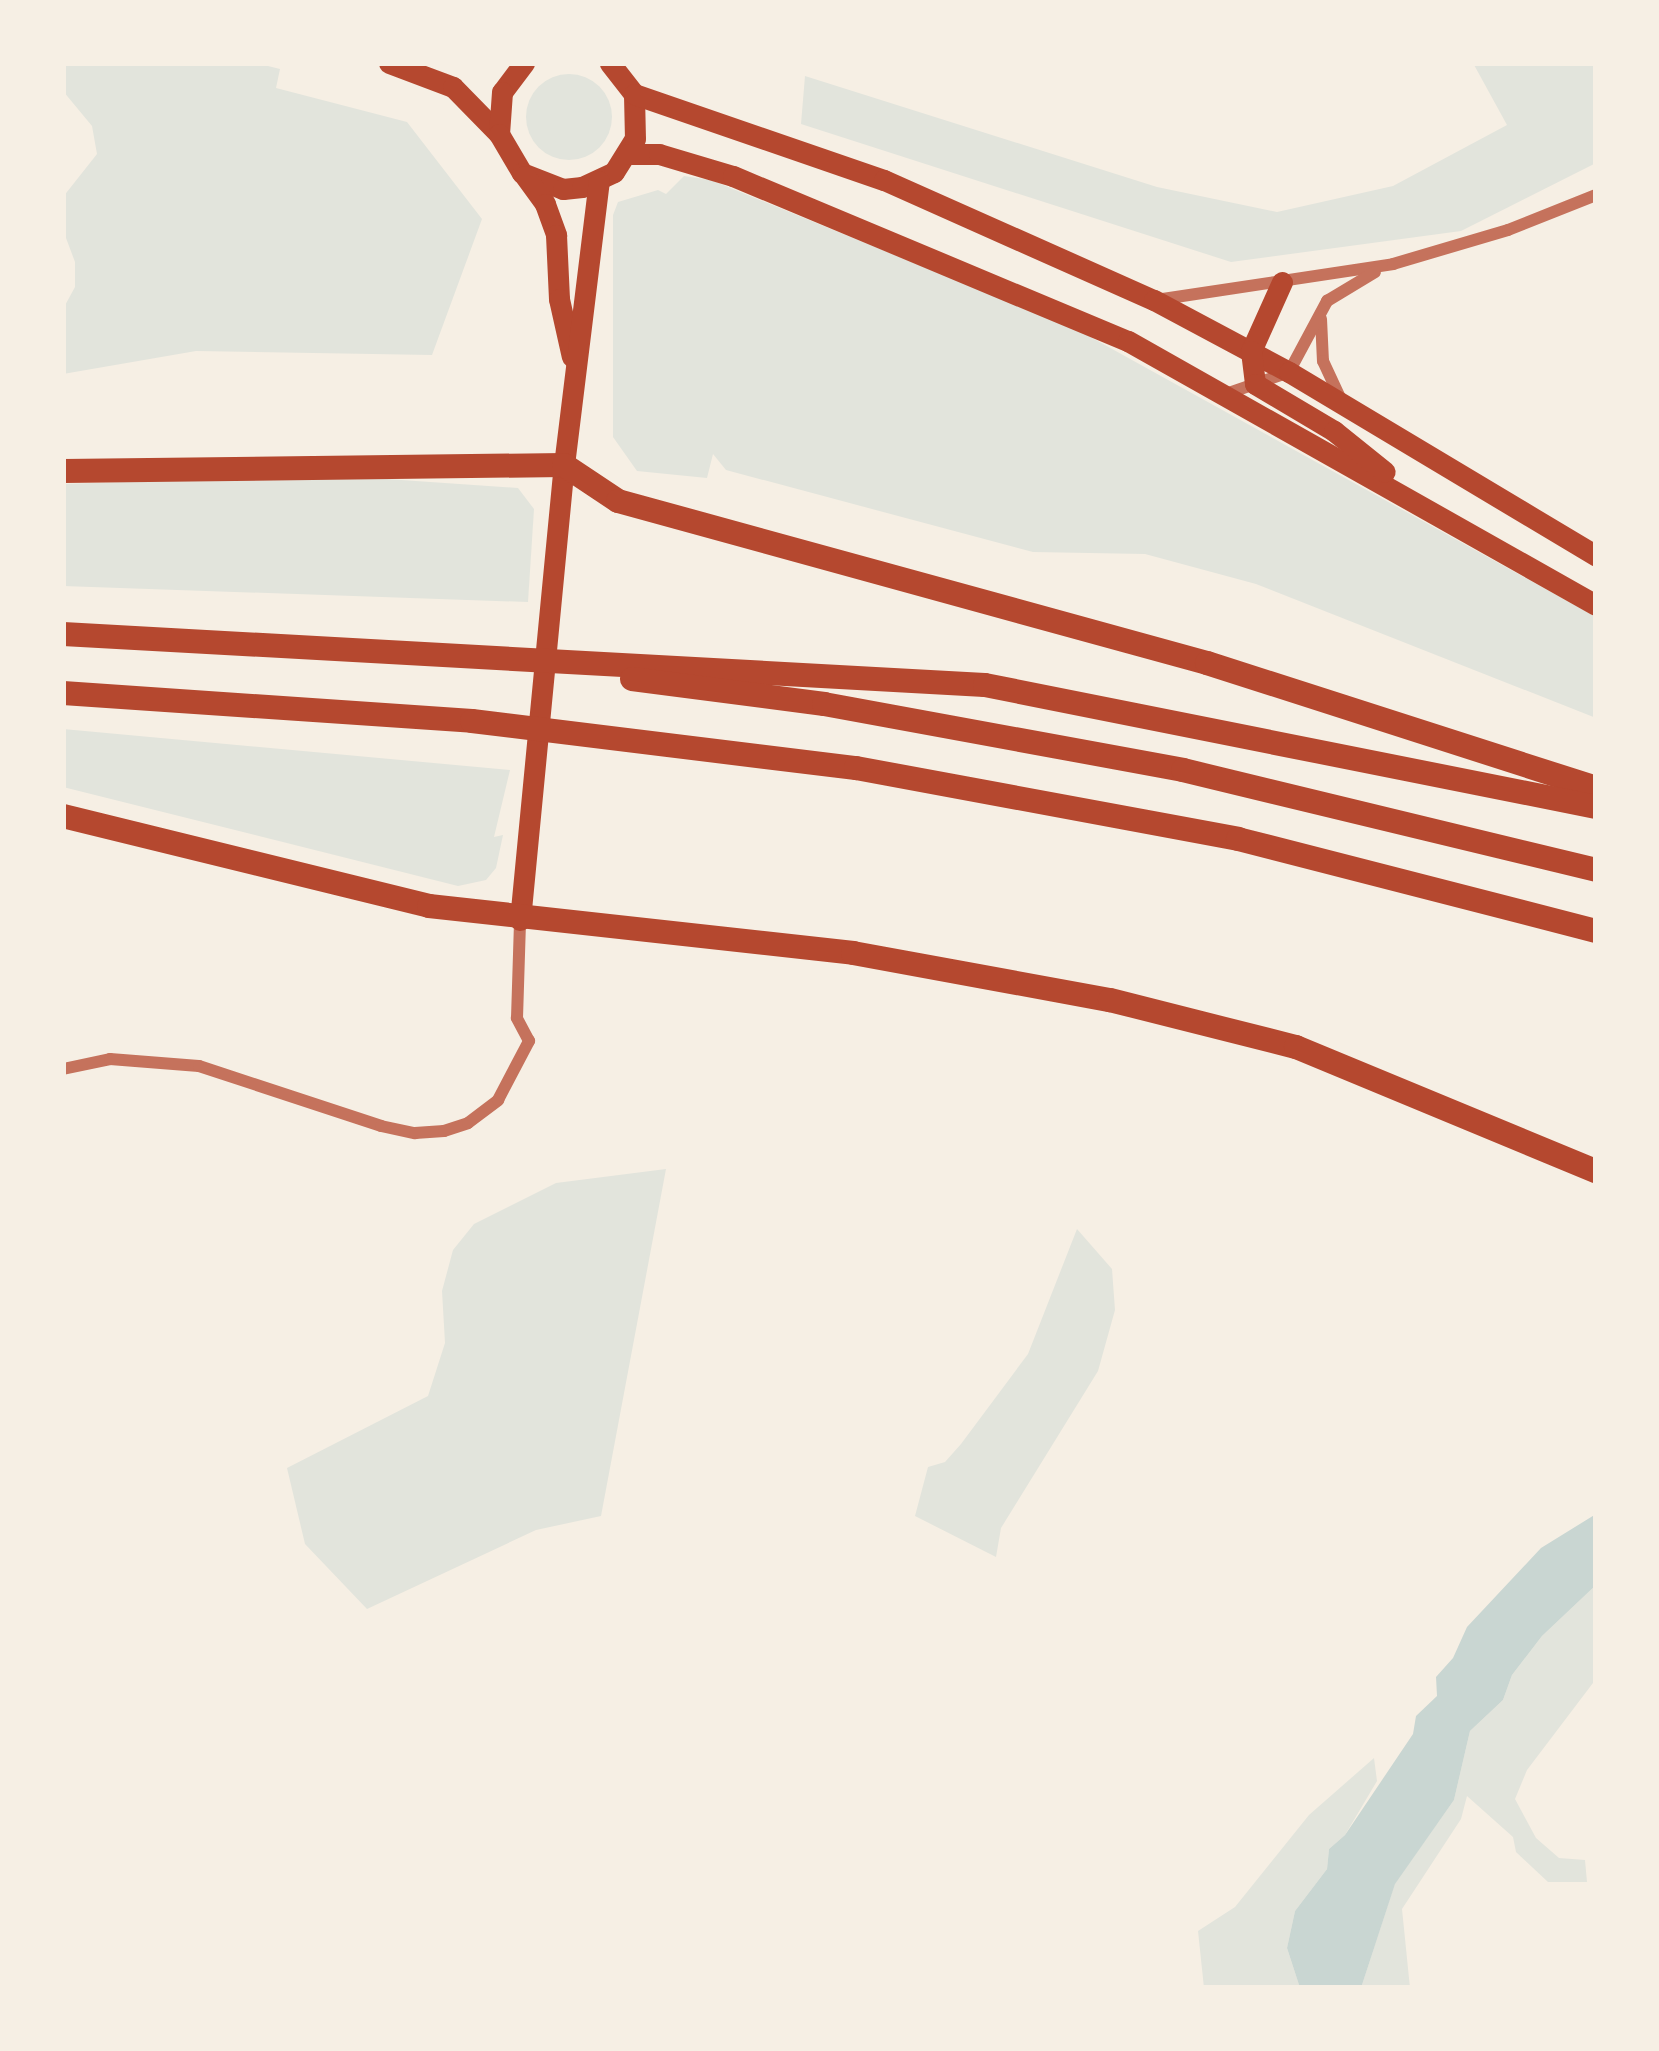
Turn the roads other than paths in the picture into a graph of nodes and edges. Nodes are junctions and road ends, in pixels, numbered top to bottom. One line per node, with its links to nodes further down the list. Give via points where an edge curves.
1 (389, 63): 5 (main road, via 453,87)
2 (523, 63): 5 (main road, via 502,92)
3 (610, 63): 4 (main road)
4 (634, 94): 6 (main road); 12 (main road, via 884,180)
5 (499, 134): 7 (main road)
6 (629, 154): 8 (main road); 18 (main road, via 659,154 733,176 886,236 1128,341)
7 (523, 172): 8 (main road, via 563,189); 15 (main road, via 556,235 559,299)
8 (599, 181): 15 (main road)
9 (1596, 195): 10 (street)
10 (1393, 265): 11 (street); 13 (street, via 1349,283)
11 (1282, 281): 12 (street); 14 (main road)
12 (1154, 300): 14 (main road)
13 (1321, 311): 16 (street); 19 (street, via 1323,361)
14 (1251, 351): 16 (main road); 17 (main road)
15 (575, 369): 20 (main road)
16 (1289, 372): 17 (street); 19 (main road)
17 (1255, 384): 18 (street); 22 (main road, via 1334,431)
18 (1226, 394): 22 (main road)
19 (1343, 404): 23 (main road)
20 (564, 466): 21 (highway); 28 (highway, via 618,502 1207,662); 33 (main road)
21 (63, 471)
22 (1437, 514): 24 (main road)
23 (1596, 556)
24 (1596, 605)
25 (63, 634): 26 (highway)
26 (199, 641): 29 (highway, via 985,685); 31 (highway, via 824,704 1204,774)
27 (63, 693): 32 (highway, via 472,721 856,768 1238,839)
28 (1596, 788)
29 (1596, 806)
30 (63, 816): 33 (highway, via 429,906)
31 (1596, 870)
32 (1411, 881): 34 (highway); 35 (highway)
33 (520, 920): 36 (street, via 518,1018 529,1041 498,1100 444,1131 381,1126 199,1066 110,1059); 37 (highway, via 854,953 1110,1000 1296,1047)
34 (1596, 931)
35 (1596, 945)
36 (63, 1069)
37 (1596, 1171)

